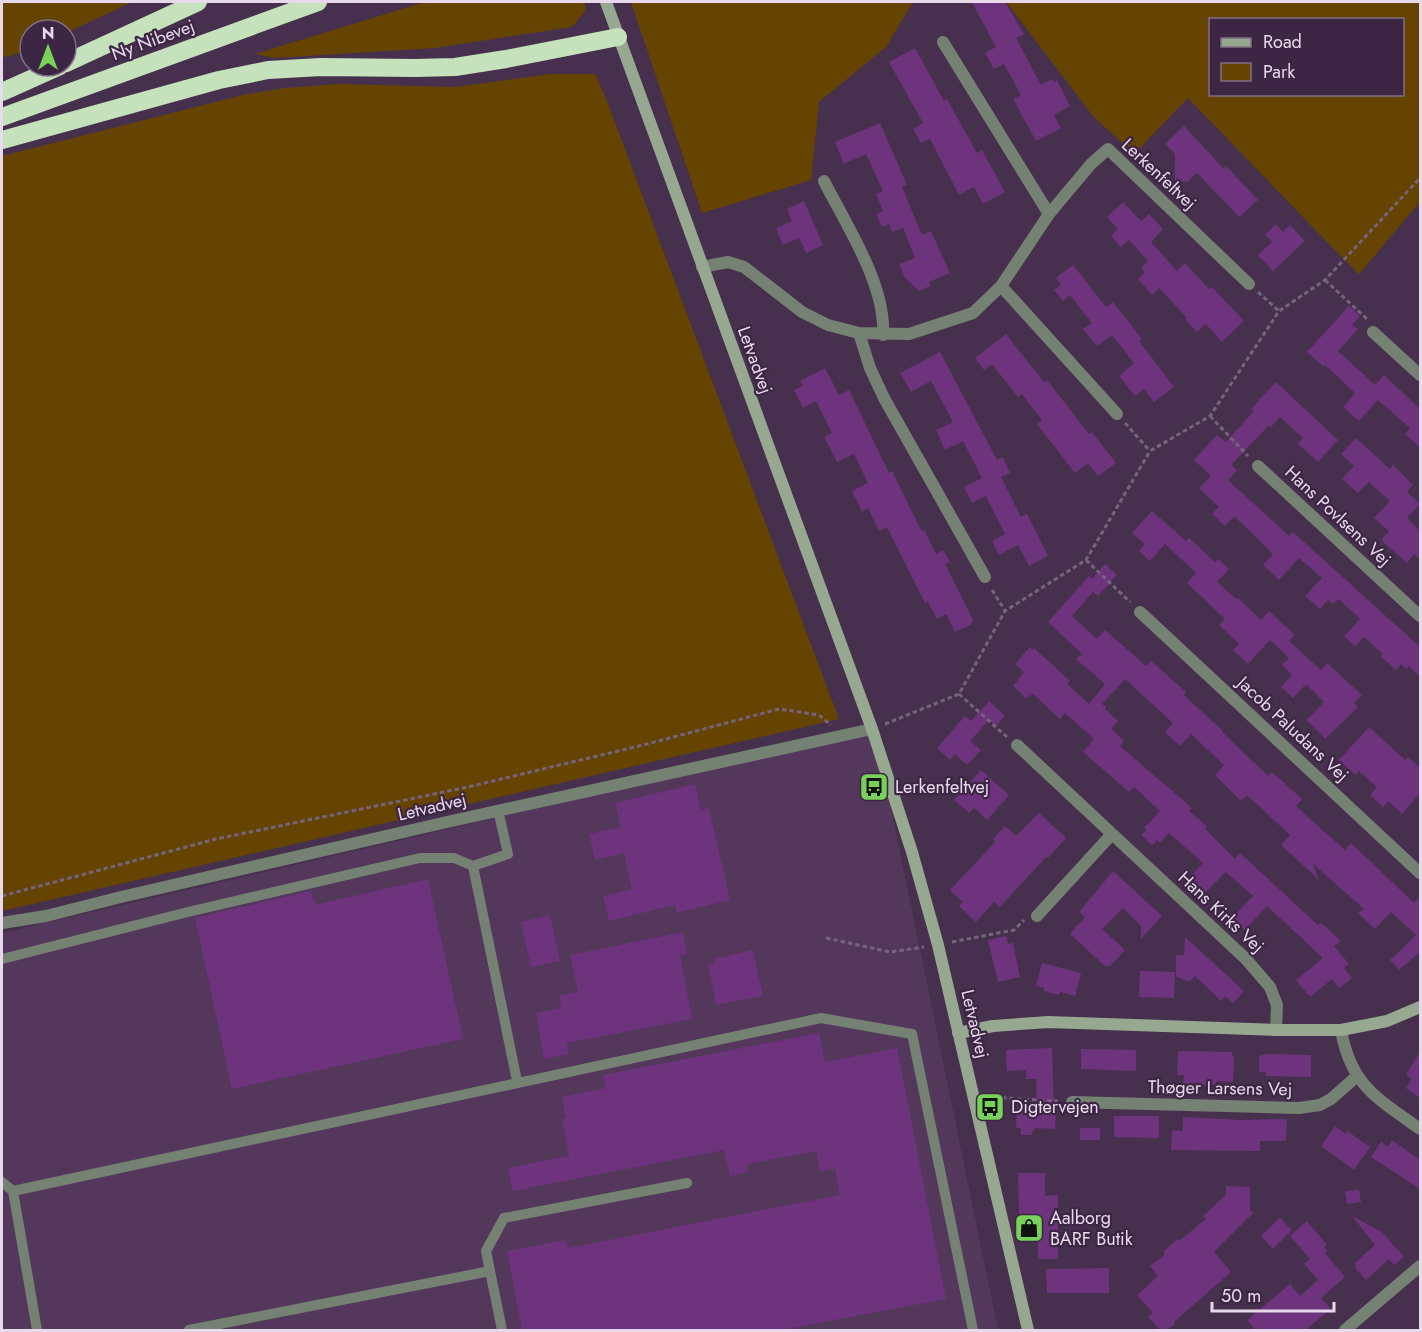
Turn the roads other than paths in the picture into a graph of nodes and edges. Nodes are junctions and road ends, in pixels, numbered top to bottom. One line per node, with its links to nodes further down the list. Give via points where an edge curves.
1 (198, 2): 6 (highway)
2 (318, 2): 9 (highway, Ny Nibevej)
3 (606, 2): 4 (street, Letvadvej)
4 (618, 38): 10 (highway, via 455,67 268,70); 13 (street, Letvadvej)
5 (943, 42): 12 (street)
6 (78, 57)
7 (33, 78): 8 (highway)
8 (2, 92)
9 (2, 117)
10 (2, 140)
11 (824, 181): 18 (street, via 872,276 882,310)
12 (1049, 214): 14 (street, Lerkenfeltvej, via 1108,149); 15 (street, Lerkenfeltvej)
13 (702, 267): 17 (street, Lerkenfeltvej, via 728,262 744,267 802,312 828,325); 25 (street, Letvadvej)
14 (1249, 284)
15 (1001, 286): 18 (street, Lerkenfeltvej, via 973,313 909,334); 20 (street)
16 (1373, 332): 19 (street)
17 (859, 333): 18 (street, Lerkenfeltvej); 22 (street, via 884,398)
18 (883, 334)
19 (1420, 375)
20 (1117, 414)
21 (1258, 466): 24 (street, Hans Povlsens Vej)
22 (984, 577)
23 (1140, 612): 30 (street, Jacob Paludans Vej)
24 (1420, 616)
25 (872, 729): 27 (street, Letvadvej); 37 (street, Letvadvej, via 912,852)
26 (1017, 746): 28 (street, Hans Kirks Vej)
27 (498, 810): 29 (lane, via 507,854); 32 (street, Letvadvej, via 46,916)
28 (1112, 834): 31 (street); 35 (street, Hans Kirks Vej, via 1246,958 1270,987 1277,1005)
29 (473, 866): 33 (lane, via 454,858 420,858); 39 (lane)
30 (1420, 873)
31 (1037, 916)
32 (2, 922)
33 (2, 959)
34 (1420, 1007): 36 (street, via 1387,1020)
35 (1276, 1030): 36 (street); 37 (street, via 1048,1022)
36 (1341, 1030): 38 (street)
37 (958, 1033): 51 (street, Letvadvej)
38 (1356, 1077): 40 (street, Thøger Larsens Vej, via 1326,1102 1299,1108); 41 (street)
39 (517, 1081): 44 (lane); 50 (lane, via 821,1018 912,1034)
40 (1072, 1102)
41 (1420, 1129)
42 (2, 1182): 44 (lane)
43 (687, 1183): 46 (lane, via 504,1218 486,1251)
44 (13, 1191): 47 (lane)
45 (1420, 1266): 52 (street)
46 (490, 1271): 48 (lane); 49 (lane)
47 (37, 1330)
48 (189, 1330)
49 (502, 1330)
50 (973, 1330)
51 (1028, 1330)
52 (1345, 1330)

